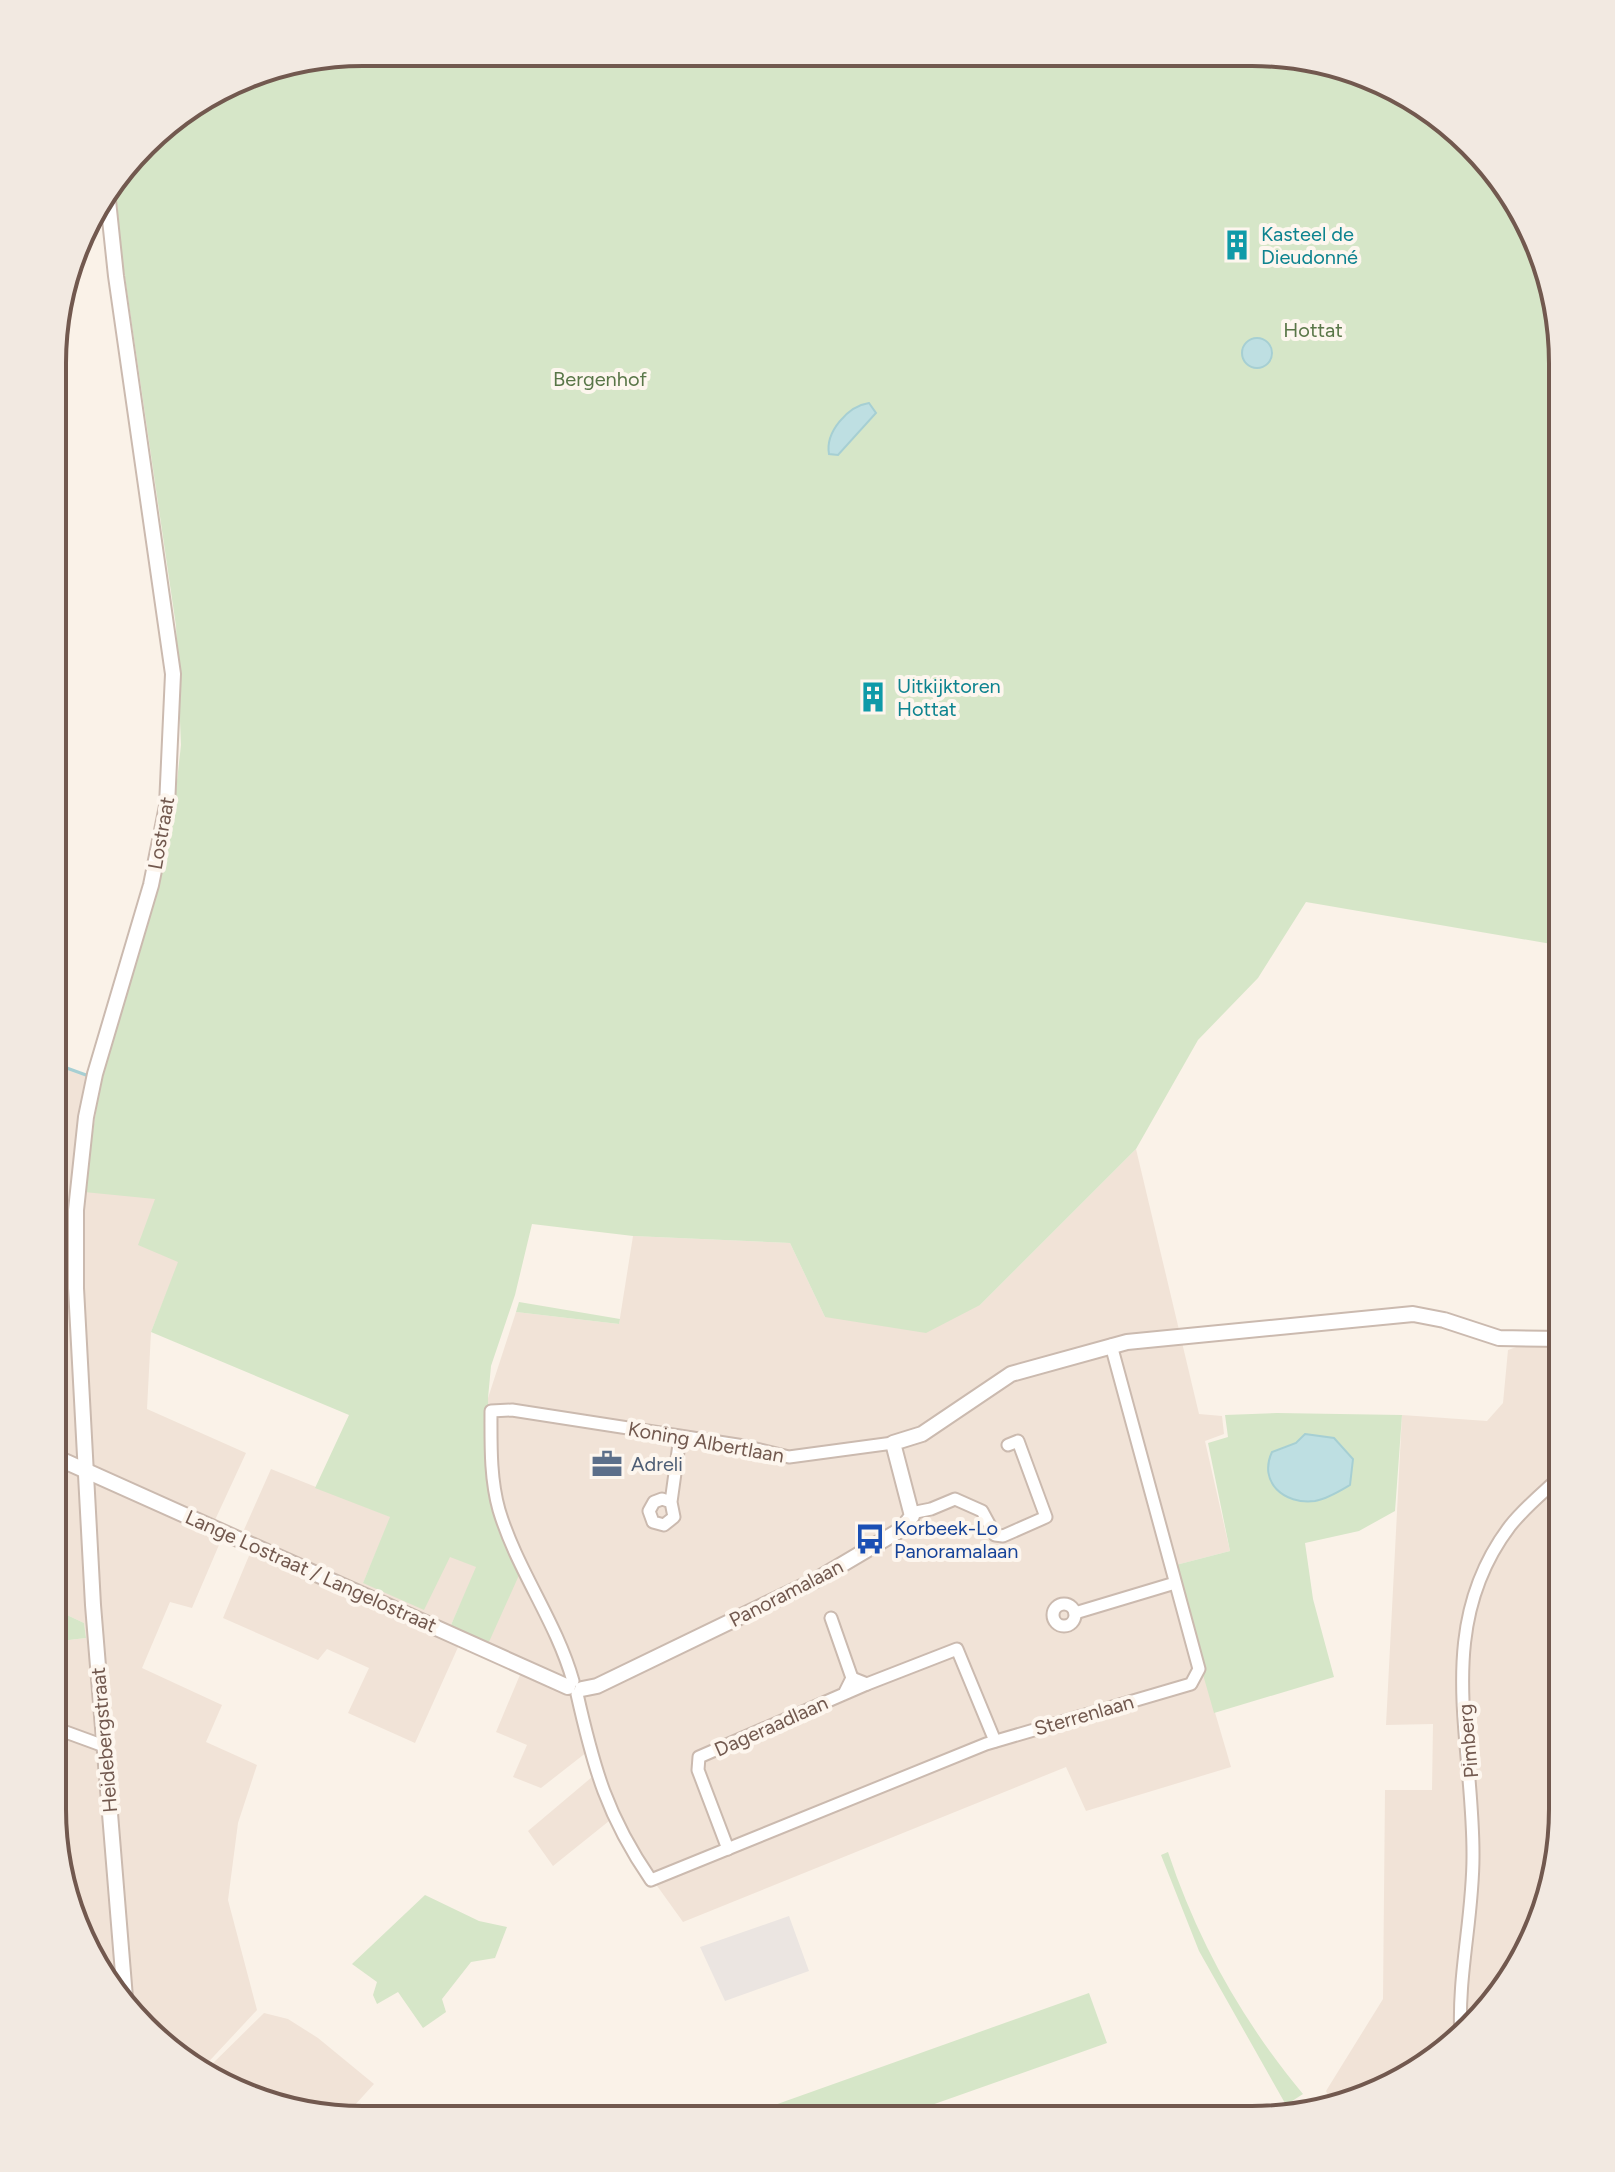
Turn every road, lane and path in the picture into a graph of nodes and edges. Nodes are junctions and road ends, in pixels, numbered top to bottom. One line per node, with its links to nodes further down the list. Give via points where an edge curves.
1 (109, 209): 8 (street, Lostraat, via 169,625 174,717 160,846 103,1040 78,1177 76,1288)
2 (1549, 1339): 3 (street, Koning Albertlaan, via 1499,1338 1413,1314)
3 (1111, 1345): 5 (street, Koning Albertlaan, via 1011,1374 922,1434); 12 (street, Sterrenlaan)
4 (680, 1437): 5 (street, Koning Albertlaan, via 789,1457); 10 (street); 17 (street, Koning Albertlaan, via 491,1411 500,1512 559,1640)
5 (893, 1443): 11 (street)
6 (1008, 1445): 11 (street, via 1018,1441 1046,1517 1003,1536 995,1535 982,1511 955,1499)
7 (66, 1461): 8 (street, Lange Lostraat / Langelostraat)
8 (86, 1469): 17 (street, Lange Lostraat / Langelostraat); 21 (street, Heidebergstraat)
9 (1549, 1487): 24 (street, Pimberg, via 1527,1506 1491,1555 1464,1628 1461,1664 1473,1850)
10 (671, 1502)
11 (911, 1513): 17 (street, Panoramalaan, via 912,1520 902,1529 816,1580 597,1686)
12 (1175, 1583): 13 (street); 20 (street, Sterrenlaan, via 1199,1669 1195,1680)
13 (1075, 1613)
14 (831, 1618): 15 (street)
15 (852, 1678): 16 (street); 18 (street, Dageraadlaan)
16 (867, 1684): 18 (street, Dageraadlaan); 20 (street, Dageraadlaan, via 957,1649)
17 (575, 1688): 22 (street, Sterrenlaan, via 597,1780 651,1880)
18 (844, 1694): 22 (street, Dageraadlaan, via 699,1757 698,1770)
19 (66, 1732): 21 (street)
20 (995, 1741): 22 (street, Sterrenlaan)
21 (104, 1746): 23 (street, Heidebergstraat)
22 (728, 1849)
23 (124, 1986)
24 (1461, 2020)

